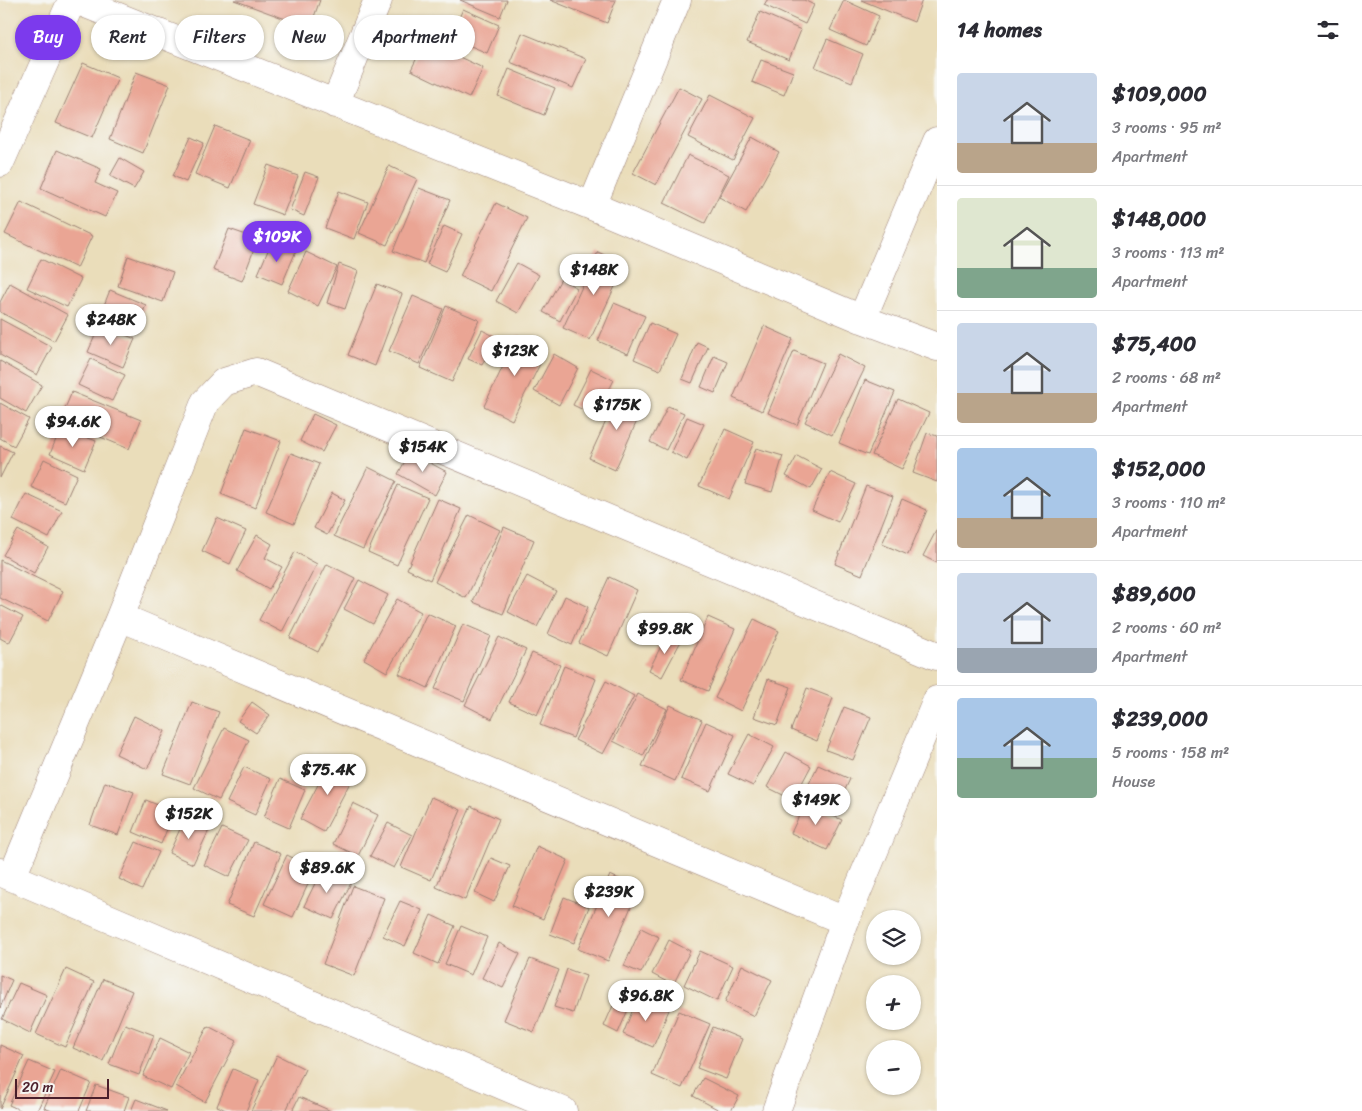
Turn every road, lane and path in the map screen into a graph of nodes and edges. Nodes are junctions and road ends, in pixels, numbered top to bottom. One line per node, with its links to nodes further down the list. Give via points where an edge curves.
1 (72, 0): 7 (street)
2 (76, 0): 5 (street)
3 (378, 0): 5 (street)
4 (677, 0): 8 (street)
5 (334, 104): 8 (street)
6 (937, 141): 9 (street)
7 (0, 163)
8 (592, 206): 9 (street)
9 (862, 318): 10 (street)
10 (937, 347)
11 (120, 617): 12 (street, via 205,402 224,382 256,372); 14 (street); 15 (street)
12 (937, 656)
13 (937, 700): 15 (street)
14 (6, 874): 16 (street)
15 (845, 921): 17 (street)
16 (563, 1111)
17 (776, 1111)

